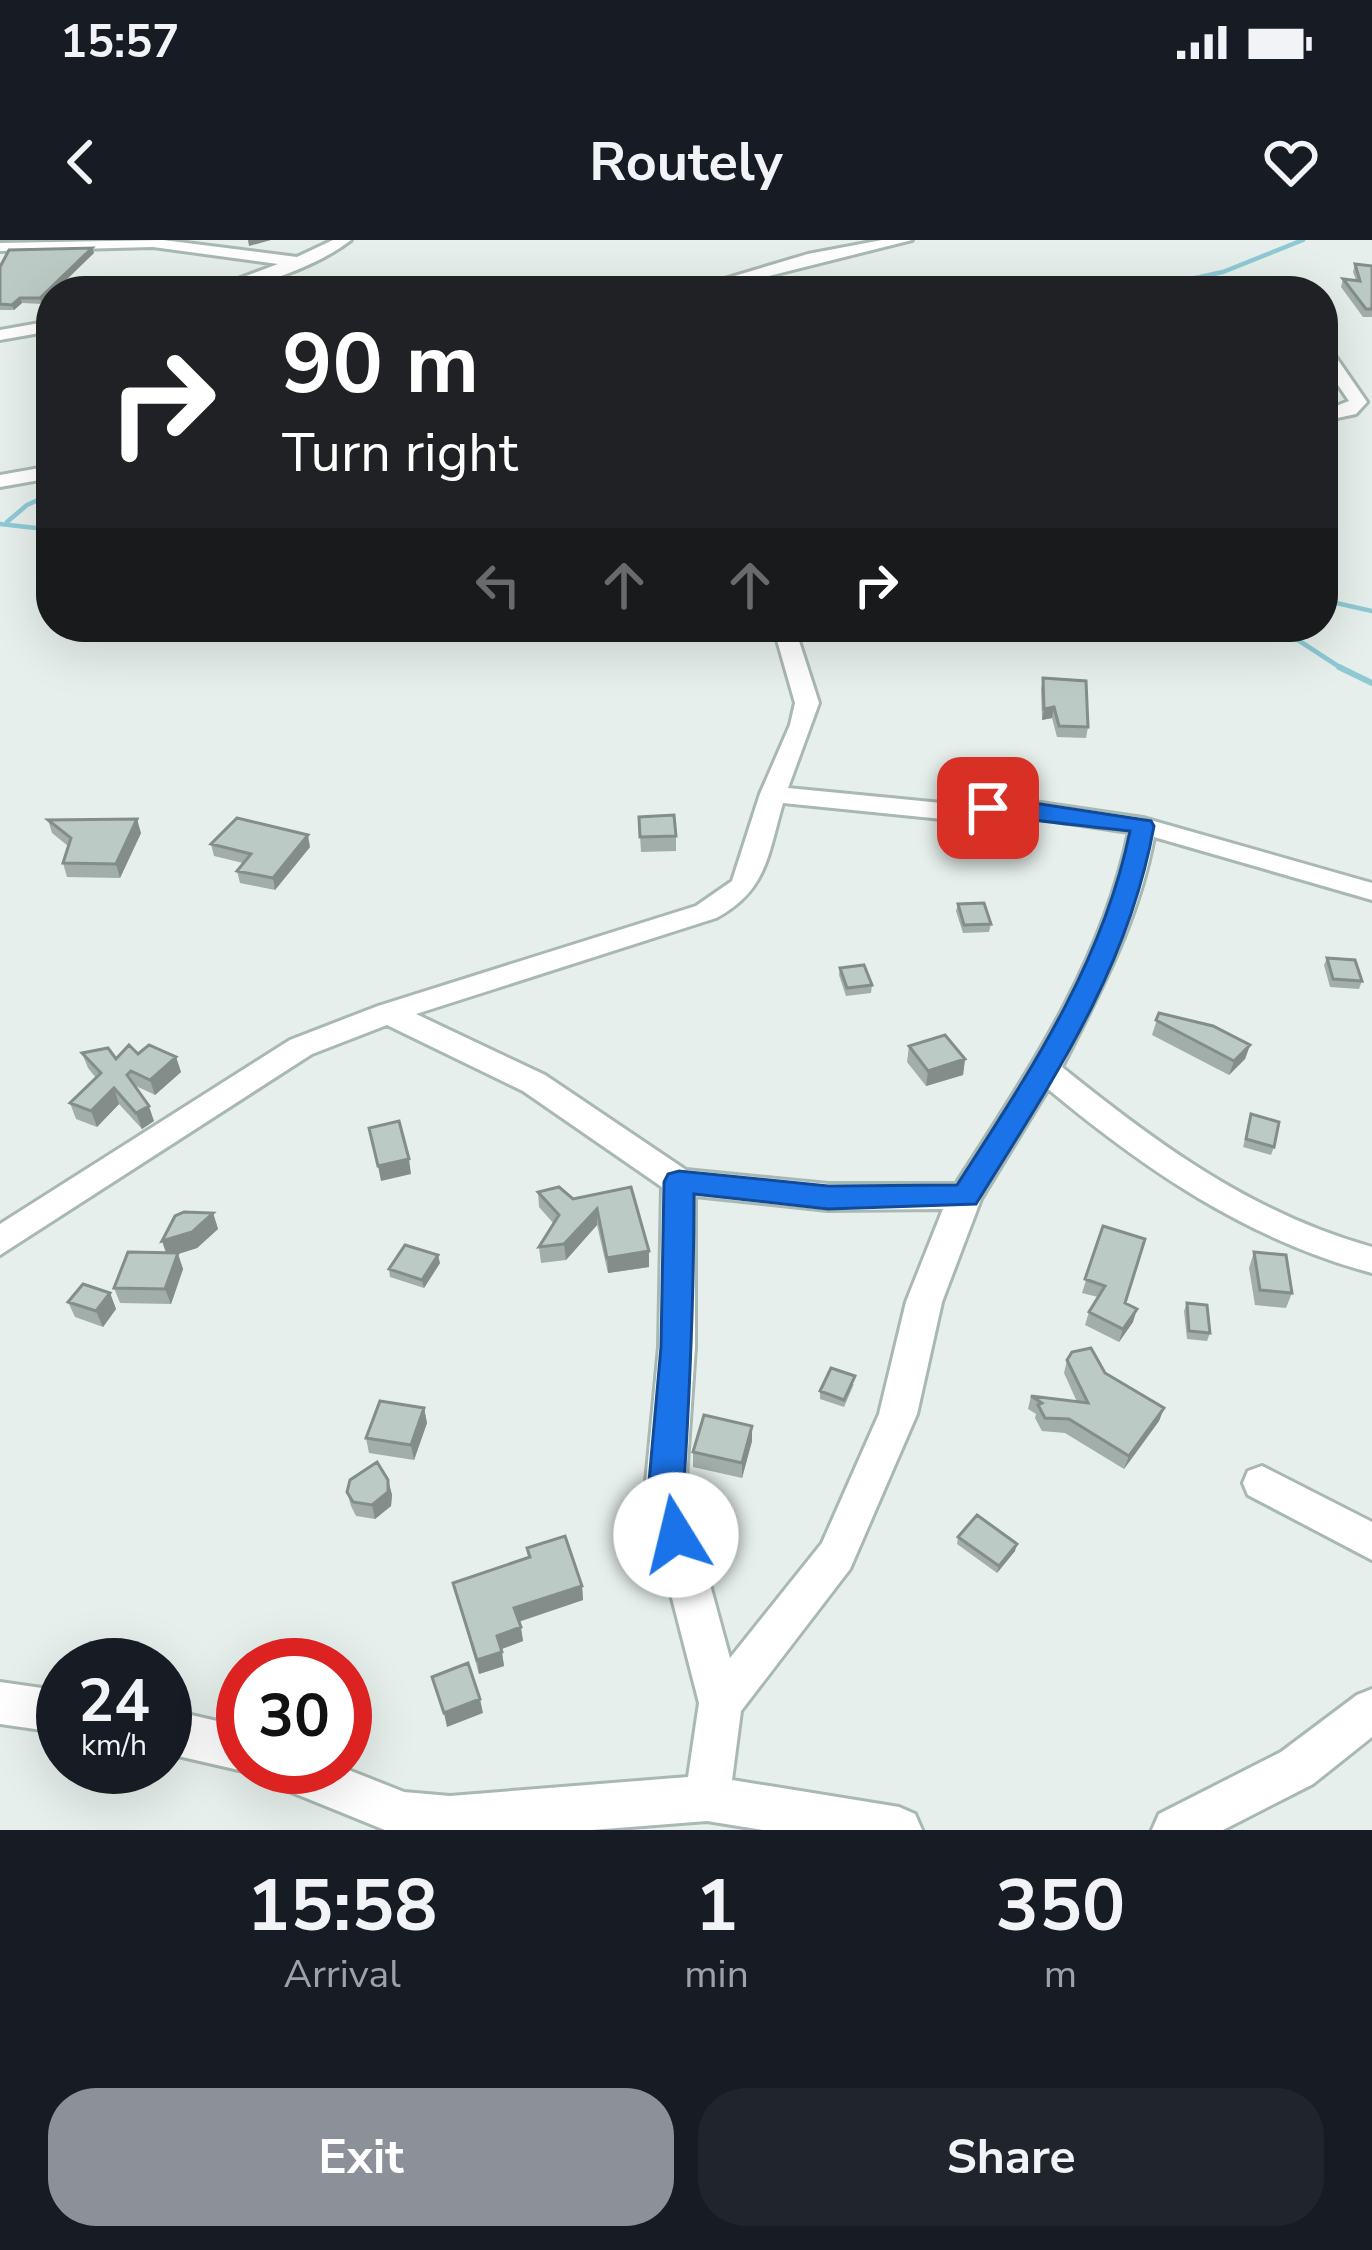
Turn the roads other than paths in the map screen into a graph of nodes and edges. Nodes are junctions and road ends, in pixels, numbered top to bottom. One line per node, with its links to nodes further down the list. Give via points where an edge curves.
1 (344, 240): 7 (street)
2 (905, 240): 9 (street)
3 (156, 242): 4 (street); 6 (street); 7 (street)
4 (58, 243): 5 (street)
5 (0, 247)
6 (135, 256)
7 (298, 262): 8 (street)
8 (257, 276)
9 (745, 276)
10 (36, 329): 11 (street)
11 (0, 335)
12 (1338, 371): 14 (street)
13 (1372, 386): 14 (street)
14 (1351, 388): 15 (street, via 1358,402)
15 (1338, 412)
16 (36, 475): 17 (street)
17 (0, 482)
18 (789, 642): 19 (street, via 807,703)
19 (773, 794): 20 (street, via 944,812 1014,807); 22 (street, via 745,884 731,899)
20 (1143, 826): 21 (street); 23 (street, via 1111,943)
21 (1372, 892)
22 (388, 1012): 24 (street, via 534,1083); 26 (street, via 301,1047)
23 (1045, 1070): 25 (street); 27 (street, via 1192,1185)
24 (679, 1182): 25 (street, via 809,1196); 31 (street, via 665,1493)
25 (965, 1196): 31 (street, via 924,1302 898,1414 836,1556)
26 (0, 1242)
27 (1372, 1260)
28 (1262, 1483): 29 (street)
29 (1372, 1542)
30 (0, 1702): 32 (street)
31 (721, 1703): 35 (street)
32 (36, 1708)
33 (1372, 1710): 38 (street, via 1297,1768)
34 (352, 1794): 35 (street, via 404,1815 450,1819)
35 (707, 1798): 36 (street)
36 (822, 1826): 37 (street)
37 (899, 1830)
38 (1175, 1830)

